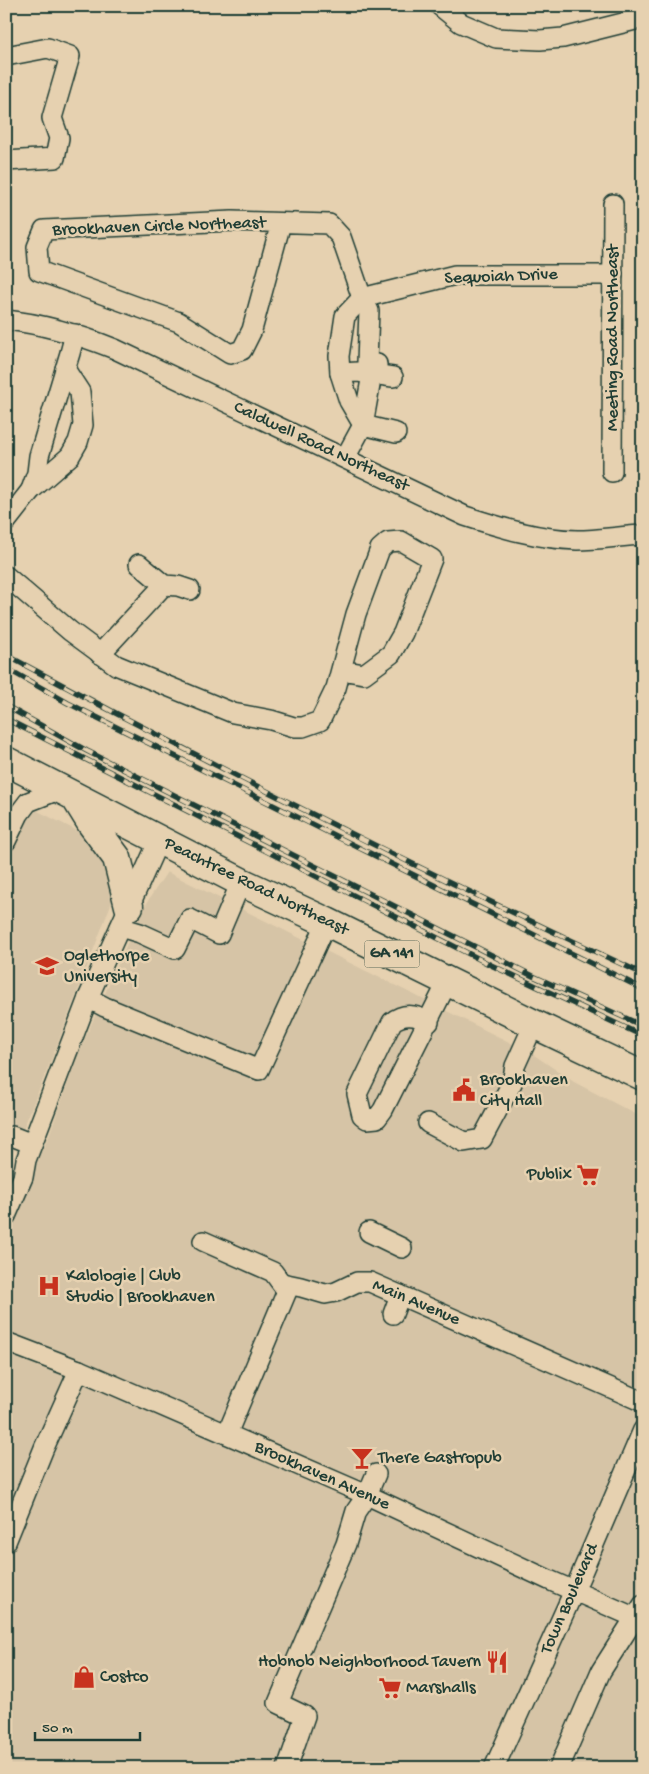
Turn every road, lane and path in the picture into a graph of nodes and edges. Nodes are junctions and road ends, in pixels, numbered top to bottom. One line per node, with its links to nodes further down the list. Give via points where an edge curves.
1 (440, 6): 2 (street, via 461,23 496,38 563,38)
2 (643, 18)
3 (6, 56): 4 (street, via 48,48 70,56 52,118 58,138 54,158)
4 (6, 161)
5 (613, 204): 7 (street, Meeting Road Northeast)
6 (281, 223): 6 (street, Brookhaven Circle Northeast, via 232,221 44,230 37,247 39,271 179,322 230,354 242,350 252,330); 8 (street, Brookhaven Circle Northeast, via 329,224 341,237)
7 (613, 275): 8 (street, Sequoiah Drive, via 455,275); 20 (street, Meeting Road Northeast)
8 (366, 304): 11 (street, via 345,316); 12 (street, via 376,326 378,367)
9 (6, 320): 10 (street, Caldwell Road Northeast)
10 (75, 334): 13 (street); 19 (street, Caldwell Road Northeast, via 115,349)
11 (340, 373): 12 (street); 15 (street)
12 (372, 374): 14 (street); 15 (street)
13 (63, 376): 17 (street); 18 (street, via 80,392 83,425)
14 (392, 377)
15 (363, 426): 16 (street); 19 (street)
16 (396, 433)
17 (47, 447): 18 (street); 21 (street)
18 (70, 456): 21 (street)
19 (345, 458): 23 (street, Caldwell Road Northeast, via 465,516 515,532 579,540)
20 (612, 472)
21 (34, 482): 22 (street)
22 (6, 522)
23 (643, 535)
24 (139, 564): 26 (street)
25 (6, 576): 28 (street)
26 (164, 585): 27 (street); 28 (street)
27 (190, 590)
28 (100, 654): 29 (street, via 116,665 233,713 294,727 320,721)
29 (341, 670): 29 (street, via 356,614 380,549 388,542 401,542 432,559 403,633 391,654 364,674)
30 (6, 761): 31 (highway, Peachtree Road Northeast / GA 141)
31 (68, 792): 33 (street, via 28,802); 34 (highway, Peachtree Road Northeast / GA 141); 36 (highway, via 117,858 124,882)
32 (6, 805): 33 (street)
33 (8, 837)
34 (159, 840): 35 (highway, Peachtree Road Northeast / GA 141); 36 (street)
35 (242, 882): 36 (street, via 219,934 190,918 175,949 140,933); 37 (highway, Peachtree Road Northeast / GA 141)
36 (124, 916): 39 (street)
37 (327, 922): 38 (highway, Peachtree Road Northeast / GA 141); 39 (street, via 259,1070)
38 (448, 981): 40 (street); 41 (highway, Peachtree Road Northeast / GA 141)
39 (88, 998): 45 (street)
40 (429, 1022): 40 (street, via 384,1110 377,1118 367,1119 362,1115 357,1094 392,1022 412,1016)
41 (534, 1024): 42 (highway, Peachtree Road Northeast / GA 141); 43 (street, via 515,1066 512,1082 482,1139 464,1142)
42 (643, 1076)
43 (428, 1123)
44 (12, 1136): 45 (street)
45 (29, 1152): 46 (street); 47 (street, via 23,1177)
46 (6, 1191)
47 (6, 1216)
48 (369, 1232): 50 (street)
49 (203, 1241): 51 (street, via 273,1272)
50 (402, 1248)
51 (282, 1283): 52 (street, Main Avenue, via 325,1294 357,1282 370,1282); 58 (street, via 287,1290)
52 (400, 1295): 53 (street); 56 (street, Main Avenue)
53 (393, 1314)
54 (7, 1342): 55 (street, Brookhaven Avenue)
55 (79, 1370): 58 (street, Brookhaven Avenue); 61 (street)
56 (643, 1402)
57 (643, 1430): 62 (street, Town Boulevard)
58 (227, 1434): 60 (street, Brookhaven Avenue)
59 (376, 1474): 60 (street)
60 (367, 1495): 62 (street, Brookhaven Avenue); 64 (street, via 356,1511 346,1544 278,1703 305,1716)
61 (6, 1542)
62 (574, 1591): 63 (street, Brookhaven Avenue); 65 (street, Town Boulevard)
63 (640, 1615): 66 (street, via 601,1671)
64 (287, 1768)
65 (494, 1768)
66 (559, 1768)

